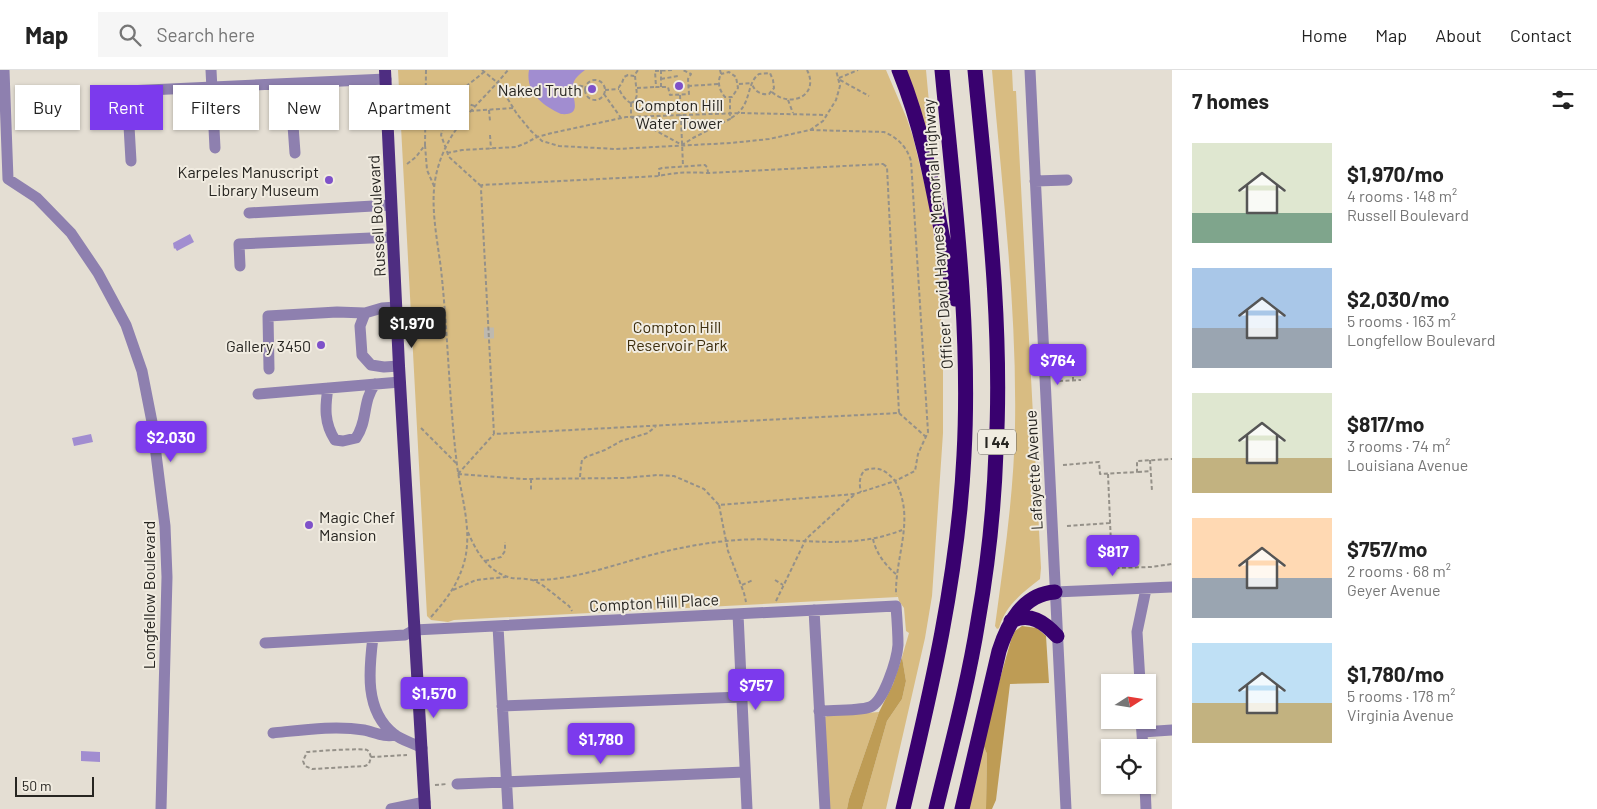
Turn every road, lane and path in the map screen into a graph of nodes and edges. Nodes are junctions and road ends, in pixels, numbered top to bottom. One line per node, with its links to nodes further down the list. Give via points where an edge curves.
1 (4, 70): 85 (street, Longfellow Boulevard)
2 (212, 70): 32 (street)
3 (426, 70): 34 (path)
4 (508, 70): 26 (path)
5 (638, 70): 22 (path)
6 (661, 70): 7 (path); 24 (path); 38 (path, via 655,71)
7 (672, 70)
8 (683, 70): 36 (path, via 691,74)
9 (720, 70): 21 (path)
10 (772, 70): 19 (path)
11 (807, 70): 49 (path, via 809,89 799,98)
12 (836, 70): 25 (path)
13 (858, 70): 25 (path)
14 (899, 70): 94 (highway, via 923,143)
15 (942, 70): 94 (highway, Officer David Haynes Memorial Highway / I 44)
16 (975, 70): 183 (highway, I 44, via 997,340 993,508 978,621)
17 (1030, 70): 84 (street, Lafayette Avenue)
18 (483, 71): 26 (path); 35 (path)
19 (770, 73): 31 (path, via 759,74); 44 (path, via 774,84)
20 (385, 74): 27 (street); 88 (main road, Russell Boulevard)
21 (721, 74): 29 (path); 30 (path, via 733,74)
22 (634, 76): 40 (path); 42 (path, via 624,77)
23 (678, 78): 24 (path)
24 (661, 79): 39 (path)
25 (839, 79): 47 (path); 60 (path, via 838,93)
26 (498, 83): 52 (path); 53 (path)
27 (290, 84): 33 (street); 76 (street)
28 (573, 84): 37 (path)
29 (718, 84): 36 (path); 48 (path, via 723,94)
30 (738, 84): 31 (path); 48 (path)
31 (752, 84): 44 (path, via 759,93); 57 (path)
32 (212, 85)
33 (259, 85)
34 (426, 85)
35 (466, 85)
36 (688, 86): 46 (path, via 689,94)
37 (585, 87): 43 (path, via 594,80 603,84); 45 (path, via 589,99 599,99)
38 (656, 87): 39 (path); 40 (path)
39 (661, 87): 46 (path, via 669,88 670,95)
40 (637, 88): 50 (path, via 636,98)
41 (173, 89): 78 (street, via 127,91)
42 (619, 89): 43 (path); 50 (path, via 624,99)
43 (605, 90): 45 (path)
44 (772, 92): 49 (path)
45 (604, 94): 62 (path)
46 (680, 95): 59 (path)
47 (869, 96)
48 (730, 98): 56 (path)
49 (788, 100): 58 (path)
50 (631, 103): 61 (path)
51 (469, 104): 52 (path)
52 (475, 106): 55 (path)
53 (512, 108): 54 (path); 70 (path)
54 (490, 110): 55 (path); 64 (path)
55 (470, 111): 74 (path, via 452,133)
56 (730, 113): 57 (path); 59 (path); 63 (path)
57 (740, 113): 58 (path); 63 (path)
58 (793, 113): 60 (path)
59 (680, 115): 61 (path); 72 (path)
60 (827, 116): 68 (path)
61 (631, 117): 62 (path); 72 (path)
62 (621, 118): 70 (path)
63 (730, 119): 72 (path)
64 (490, 121)
65 (214, 130): 73 (street)
66 (425, 130): 71 (path)
67 (442, 130): 74 (path)
68 (810, 130): 72 (path, via 769,139); 109 (path, via 884,132 902,144 909,155 925,378)
69 (490, 135): 75 (path)
70 (537, 137): 72 (path, via 550,144 569,147); 75 (path, via 522,145)
71 (425, 145): 79 (path); 86 (path, via 427,170)
72 (682, 145): 80 (path)
73 (215, 148)
74 (445, 148): 77 (path); 86 (path)
75 (491, 148): 77 (path)
76 (295, 153)
77 (447, 153): 87 (path)
78 (131, 161)
79 (407, 164)
80 (683, 166): 81 (path, via 705,165); 82 (path, via 660,168)
81 (708, 173): 82 (path, via 673,172); 105 (path, via 886,165)
82 (660, 176): 87 (path)
83 (1068, 180): 84 (street)
84 (1035, 181): 146 (street, Lafayette Avenue)
85 (4, 182): 177 (street, Longfellow Boulevard, via 37,198 71,233 98,273 126,325 142,372 153,431 167,577)
86 (434, 186): 112 (path)
87 (482, 186): 108 (path)
88 (391, 205): 89 (street); 90 (main road, Russell Boulevard)
89 (248, 213)
90 (393, 237): 91 (street, via 239,244); 92 (main road, Russell Boulevard)
91 (240, 266)
92 (396, 307): 93 (street); 96 (main road, Russell Boulevard)
93 (365, 313): 96 (street, via 360,326 362,355 371,365); 97 (street, via 268,316)
94 (965, 340): 182 (highway, Officer David Haynes Memorial Highway / I 44, via 964,455 953,570 933,683)
95 (1070, 351): 100 (path, via 1075,351 1081,370 1073,376)
96 (399, 366): 101 (main road, Russell Boulevard)
97 (269, 369)
98 (1081, 380): 100 (path)
99 (1059, 381): 100 (path)
100 (1073, 381)
101 (400, 382): 102 (street); 156 (main road, Russell Boulevard)
102 (375, 384): 103 (street); 103 (street, via 367,398 360,433 356,438 343,441 335,440 330,432 325,410)
103 (328, 388): 104 (street)
104 (258, 394)
105 (899, 413): 106 (path); 109 (path)
106 (656, 426): 108 (path); 118 (path, via 648,433 586,457 582,460)
107 (421, 428): 112 (path)
108 (494, 434): 116 (path)
109 (926, 437): 120 (path, via 915,471)
110 (1172, 459): 111 (path)
111 (1150, 460): 114 (path); 115 (path, via 1137,461)
112 (457, 464): 116 (path)
113 (1064, 464): 117 (path, via 1099,462 1100,474)
114 (1151, 471): 115 (path); 122 (path)
115 (1137, 472): 117 (path)
116 (458, 474): 119 (path); 129 (path)
117 (1108, 474): 126 (path)
118 (580, 478): 119 (path); 125 (path, via 674,476 704,489)
119 (530, 479): 121 (path)
120 (895, 480): 123 (path); 123 (path, via 879,468 865,470 861,474); 128 (path, via 904,501)
121 (531, 490)
122 (1152, 491)
123 (861, 492): 124 (path)
124 (855, 494): 125 (path); 133 (path)
125 (719, 505): 131 (path)
126 (1110, 523): 127 (path); 135 (path, via 1112,568)
127 (1067, 526)
128 (904, 529): 130 (path); 136 (path)
129 (468, 531): 134 (path); 145 (path, via 465,558)
130 (873, 539): 133 (path); 136 (path, via 881,558)
131 (725, 541): 133 (path); 138 (path, via 657,554 562,579); 142 (path)
132 (505, 542): 134 (path, via 501,557)
133 (805, 542): 141 (path)
134 (485, 561): 137 (path)
135 (1172, 564)
136 (896, 574): 149 (path)
137 (509, 577): 138 (path); 145 (path, via 476,580)
138 (534, 580): 151 (path)
139 (753, 580): 142 (path)
140 (774, 580): 141 (path)
141 (784, 585): 147 (path)
142 (741, 586): 148 (path)
143 (1172, 587): 144 (street)
144 (1146, 588): 146 (street); 160 (street, via 1137,632)
145 (453, 590): 153 (path)
146 (1055, 592): 154 (highway, via 1032,599); 157 (street, Lafayette Avenue)
147 (776, 601)
148 (746, 602)
149 (896, 606): 150 (street, Compton Hill Place); 163 (street, via 898,646 876,704 866,708)
150 (814, 610): 152 (street, Compton Hill Place); 163 (street)
151 (572, 611)
152 (738, 614): 155 (street, Compton Hill Place); 161 (street)
153 (431, 617)
154 (1011, 621): 157 (highway, via 1034,618); 184 (highway, via 1004,634)
155 (498, 626): 156 (street, Compton Hill Place); 162 (street)
156 (414, 630): 158 (street, Compton Hill Place, via 405,635); 168 (main road, Russell Boulevard)
157 (1057, 636): 185 (street, Lafayette Avenue)
158 (373, 637): 159 (street, Compton Hill Place); 167 (street, via 370,663 372,698 376,712)
159 (266, 643)
160 (1140, 674)
161 (742, 697): 162 (street); 171 (street)
162 (502, 706): 172 (street)
163 (819, 711): 181 (street)
164 (1156, 728): 165 (street)
165 (1172, 730)
166 (273, 733): 167 (street, via 351,729 390,737)
167 (395, 735): 168 (street)
168 (422, 748): 174 (main road, Russell Boulevard)
169 (407, 756): 170 (path)
170 (371, 758): 170 (path, via 364,766 320,768 307,767 302,761 307,752 337,750 364,749)
171 (746, 772): 172 (street); 180 (street)
172 (506, 782): 173 (street); 179 (street)
173 (457, 784): 174 (path)
174 (424, 786): 176 (main road, Russell Boulevard)
175 (1145, 794): 186 (street)
176 (425, 806): 178 (street)
177 (161, 809)
178 (391, 809)
179 (508, 809)
180 (747, 809)
181 (824, 809)
182 (903, 809)
183 (936, 809)
184 (962, 809)
185 (1066, 809)
186 (1146, 809)

